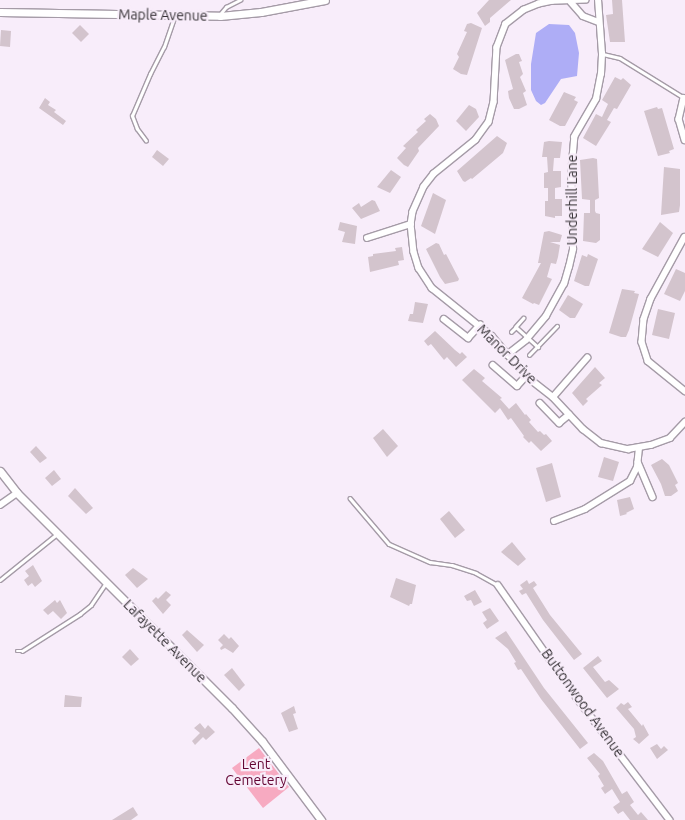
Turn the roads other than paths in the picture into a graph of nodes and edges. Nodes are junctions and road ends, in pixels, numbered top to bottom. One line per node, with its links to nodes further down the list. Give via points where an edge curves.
1 (240, 0): 8 (lane, via 226,7)
2 (325, 0): 8 (street, Maple Avenue)
3 (587, 0): 4 (street, Manor Drive); 5 (street)
4 (571, 2): 9 (street, via 583,16); 14 (street, Manor Drive, via 553,0 539,4 524,10 506,24 495,56 494,102 489,122 476,140 428,180)
5 (598, 2): 9 (street, Underhill Lane)
6 (0, 12): 7 (street, Maple Avenue)
7 (174, 16): 8 (street, Maple Avenue); 13 (lane, via 164,47 132,116)
8 (220, 16)
9 (599, 22): 10 (street, Underhill Lane)
10 (602, 54): 11 (lane, via 620,58); 23 (street, Underhill Lane, via 596,99 574,137 573,249 569,267 555,301)
11 (684, 98): 12 (street, via 679,119)
12 (685, 140)
13 (146, 141)
14 (411, 224): 16 (street); 19 (street, Manor Drive, via 414,252 425,279 442,297)
15 (685, 237): 30 (street, via 650,299 642,342 653,367)
16 (367, 238)
17 (524, 318): 21 (lane)
18 (444, 319): 19 (street, via 468,338)
19 (480, 325): 25 (street, Manor Drive)
20 (557, 326): 24 (lane)
21 (516, 327): 22 (lane); 23 (lane)
22 (511, 332)
23 (528, 338): 24 (lane); 25 (street, Underhill Lane)
24 (538, 347): 26 (lane)
25 (507, 355): 29 (street, Manor Drive)
26 (529, 355)
27 (587, 358): 31 (street)
28 (493, 365): 29 (street, via 517,386)
29 (526, 376): 31 (street, Manor Drive)
30 (685, 391)
31 (553, 397): 33 (street, Manor Drive)
32 (540, 403): 33 (street, via 559,423)
33 (570, 415): 35 (street, Manor Drive, via 601,442 628,449)
34 (685, 422): 35 (street, Manor Drive, via 670,438)
35 (639, 448): 36 (street)
36 (638, 462): 39 (street); 42 (street, via 634,474 622,487 577,513)
37 (0, 471): 38 (street, Lafayette Avenue)
38 (17, 493): 41 (street); 43 (street, Lafayette Avenue)
39 (653, 497)
40 (350, 498): 46 (lane, via 389,544 430,562 476,573)
41 (0, 505)
42 (554, 521)
43 (58, 533): 44 (lane); 45 (street, Lafayette Avenue)
44 (0, 580)
45 (107, 582): 47 (lane, via 91,605 80,614 22,651); 48 (street, Lafayette Avenue, via 250,728)
46 (498, 585): 49 (street, Buttonwood Avenue, via 577,698)
47 (17, 651)
48 (321, 820)
49 (670, 820)

